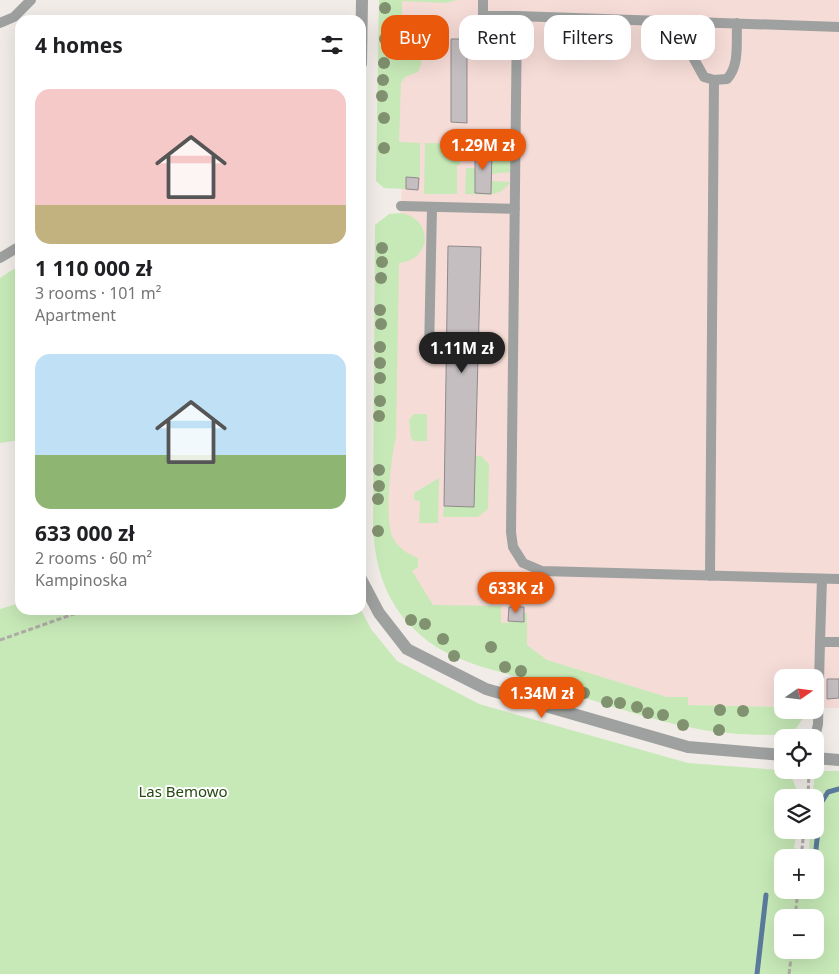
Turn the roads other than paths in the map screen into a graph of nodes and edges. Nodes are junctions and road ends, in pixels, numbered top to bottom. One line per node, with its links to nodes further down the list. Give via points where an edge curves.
1 (31, 0): 4 (lane)
2 (362, 0): 5 (street)
3 (483, 0): 6 (lane)
4 (16, 15)
5 (362, 15)
6 (483, 15)
7 (15, 16): 11 (lane)
8 (534, 17): 9 (lane)
9 (641, 20)
10 (715, 22): 12 (lane)
11 (0, 23)
12 (737, 23): 13 (lane); 16 (lane, via 736,64 732,74 728,79)
13 (839, 27)
14 (516, 60): 19 (lane)
15 (695, 60): 16 (lane, via 704,77)
16 (714, 80): 23 (lane)
17 (401, 206): 18 (lane)
18 (432, 207): 19 (lane); 22 (lane)
19 (514, 209): 23 (lane, via 510,532 513,547 523,563 542,571)
20 (15, 249): 21 (lane)
21 (0, 258)
22 (429, 352)
23 (710, 576): 24 (lane)
24 (822, 578): 25 (lane); 27 (lane)
25 (839, 579)
26 (366, 588): 30 (street, via 379,613 407,649 486,689 688,747)
27 (820, 642): 28 (lane); 29 (lane)
28 (839, 642)
29 (817, 729)
30 (774, 754)
31 (824, 759): 32 (street)
32 (839, 760)

